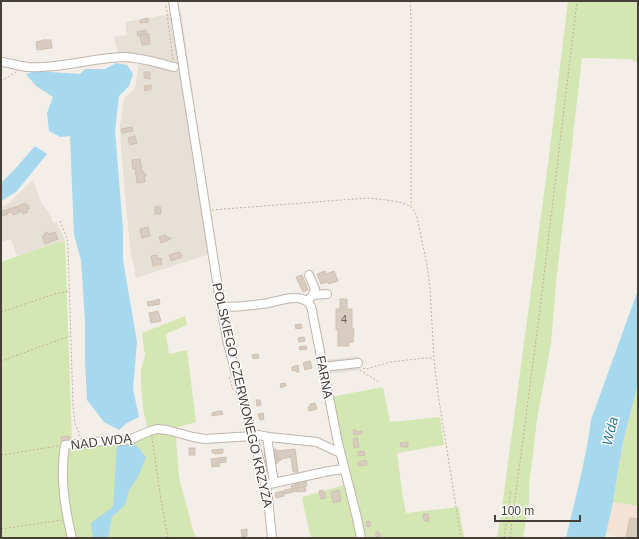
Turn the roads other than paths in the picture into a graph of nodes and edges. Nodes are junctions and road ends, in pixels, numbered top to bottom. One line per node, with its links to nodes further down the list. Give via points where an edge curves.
1 (173, 1): 8 (street, POLSKIEGO CZERWONEGO KRZYŻA)
2 (1, 62): 3 (street, via 28,67 124,57)
3 (174, 67)
4 (309, 275): 6 (street, via 315,290)
5 (327, 294): 6 (street)
6 (313, 295): 7 (street)
7 (307, 301): 8 (street, via 294,298 247,306); 10 (street, FARNA, via 312,308)
8 (221, 307): 11 (street, POLSKIEGO CZERWONEGO KRZYŻA, via 228,344)
9 (358, 363): 10 (street)
10 (323, 367): 13 (street, FARNA)
11 (253, 435): 12 (street, NAD WDĄ); 16 (street, POLSKIEGO CZERWONEGO KRZYŻA); 17 (street, NAD WDĄ, via 205,440 158,430 121,441 64,445 68,519)
12 (267, 437): 13 (street, NAD WDĄ, via 317,442); 15 (street)
13 (340, 453): 14 (street, FARNA)
14 (344, 469): 15 (street); 19 (street, FARNA)
15 (274, 483): 16 (street)
16 (265, 485): 18 (street, POLSKIEGO CZERWONEGO KRZYŻA)
17 (72, 538)
18 (272, 538)
19 (361, 538)

